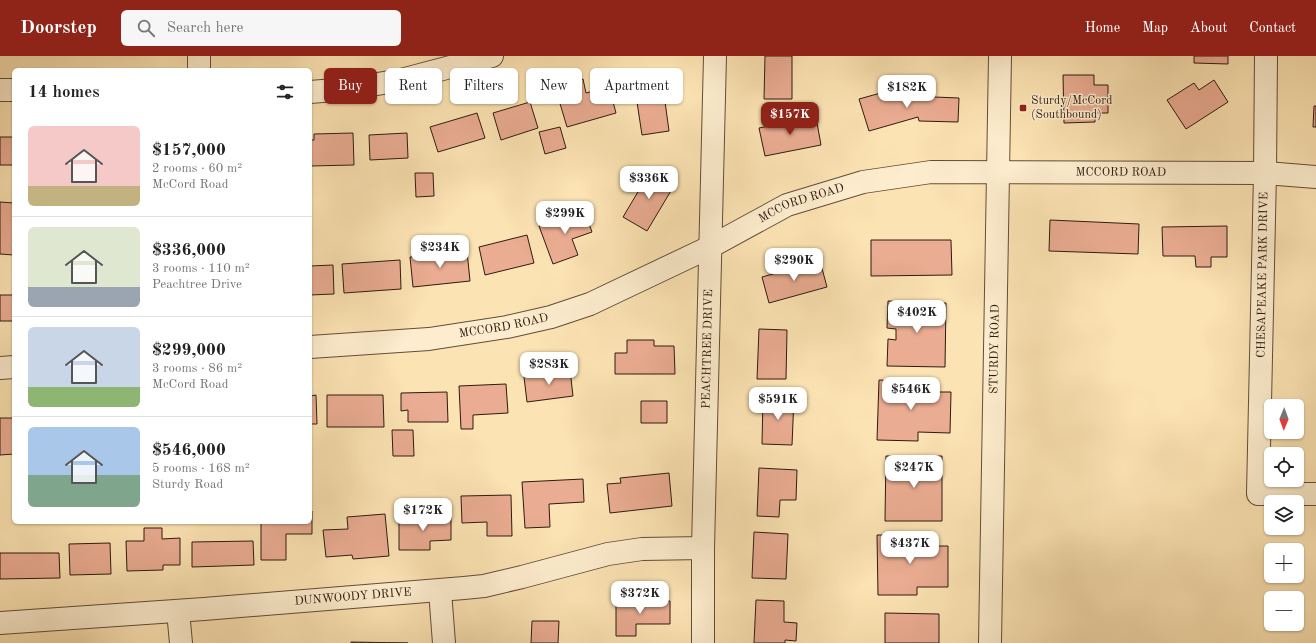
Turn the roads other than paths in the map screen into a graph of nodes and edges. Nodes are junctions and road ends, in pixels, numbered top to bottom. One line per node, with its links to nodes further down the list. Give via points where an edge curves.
1 (199, 56): 6 (street)
2 (492, 56): 9 (street, via 400,80)
3 (715, 56): 13 (street, PEACHTREE DRIVE)
4 (1000, 56): 10 (street, STURDY ROAD)
5 (1266, 56): 11 (street, CHESAPEAKE PARK DRIVE)
6 (199, 68)
7 (0, 90): 8 (street)
8 (12, 90)
9 (312, 92)
10 (998, 172): 11 (street, MCCORD ROAD); 13 (street, MCCORD ROAD, via 931,172 863,182 788,205); 25 (street, STURDY ROAD)
11 (1265, 174): 12 (street, MCCORD ROAD); 17 (street, CHESAPEAKE PARK DRIVE, via 1258,494)
12 (1316, 177)
13 (710, 247): 14 (street, MCCORD ROAD, via 590,304 506,328 429,339); 18 (street, PEACHTREE DRIVE)
14 (312, 347)
15 (12, 367): 16 (street)
16 (0, 368)
17 (1316, 494)
18 (703, 548): 19 (street, DUNWOODY DRIVE, via 642,549 608,554 484,586); 24 (street, PEACHTREE DRIVE)
19 (440, 591): 20 (street, DUNWOODY DRIVE); 23 (street)
20 (178, 611): 21 (street, DUNWOODY DRIVE); 22 (street)
21 (0, 623)
22 (181, 643)
23 (444, 643)
24 (703, 643)
25 (990, 643)

